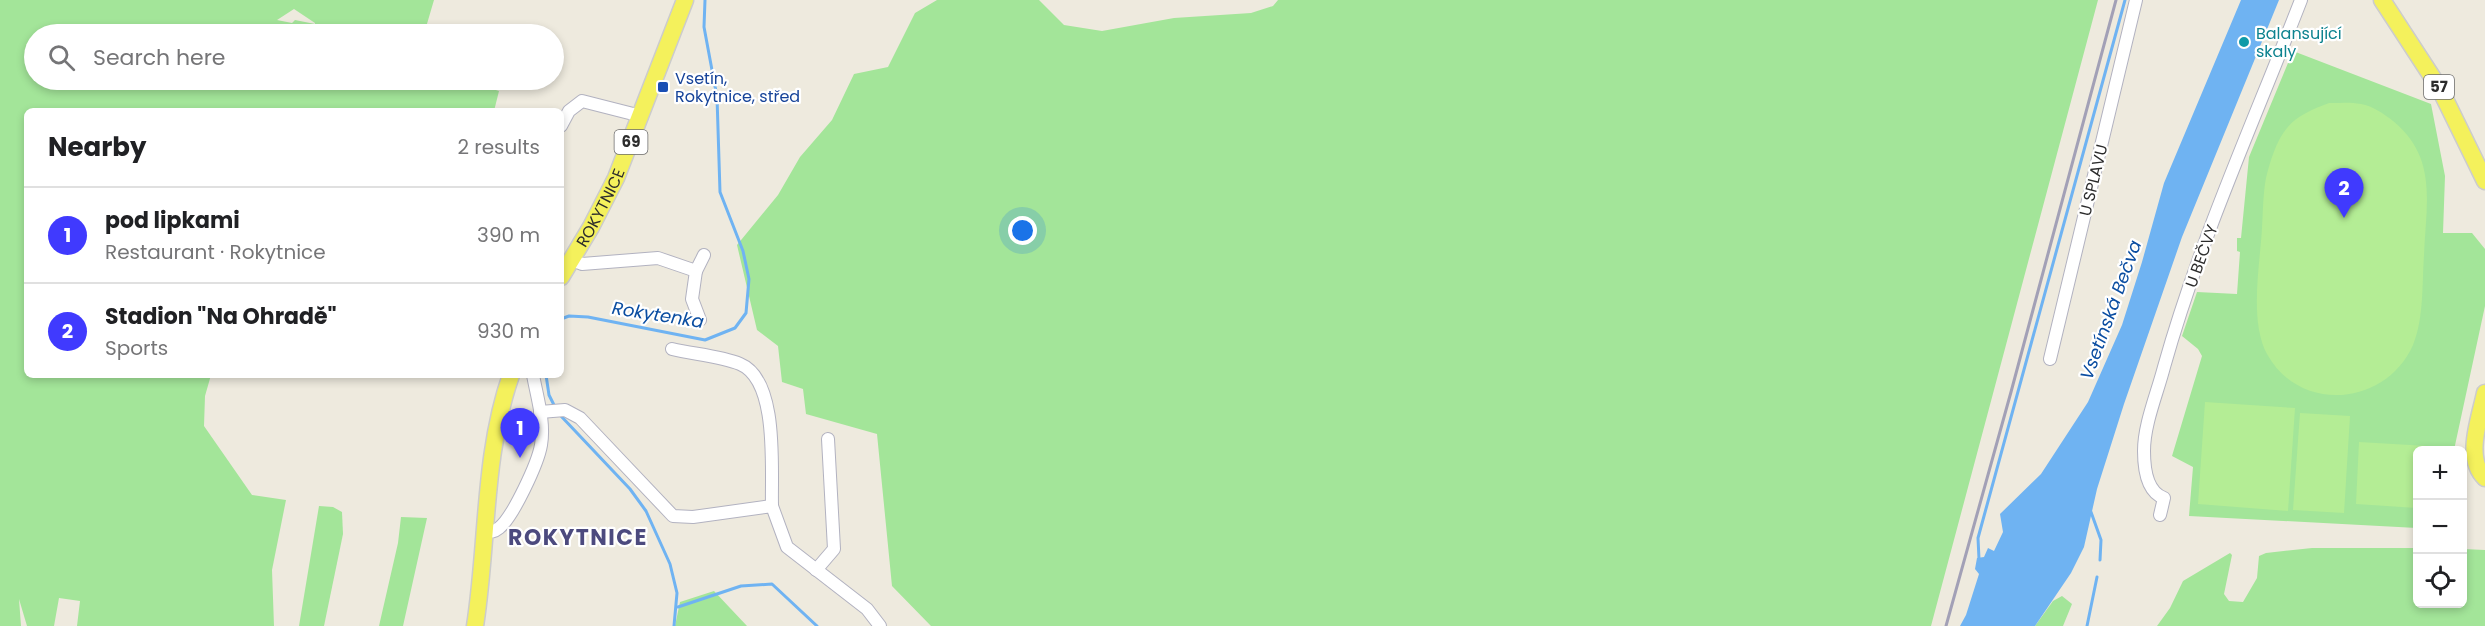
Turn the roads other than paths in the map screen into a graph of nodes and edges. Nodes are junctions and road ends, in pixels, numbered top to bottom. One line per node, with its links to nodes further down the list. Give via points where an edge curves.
1 (685, 0): 5 (main road, ROKYTNICE / 69)
2 (2136, 0): 14 (street, U SPLAVU)
3 (2301, 0): 22 (street, U BEČVY, via 2200,256 2172,340 2144,451 2152,488 2164,498)
4 (2382, 0): 7 (main road, 57, via 2440,89)
5 (641, 117): 6 (street, via 582,101); 9 (main road, ROKYTNICE / 69, via 609,194)
6 (564, 120)
7 (2485, 181)
8 (704, 255): 10 (street)
9 (572, 260): 10 (street, via 582,264 658,258); 11 (main road, ROKYTNICE / 69)
10 (696, 271): 12 (street, via 692,299)
11 (564, 272)
12 (700, 320)
13 (672, 349): 21 (street, via 741,364 757,377 769,422)
14 (2050, 359)
15 (510, 378): 23 (main road, via 495,440)
16 (534, 378): 18 (street)
17 (2485, 393): 20 (main road, via 2475,449 2476,466)
18 (545, 411): 21 (street, via 565,410 580,418 673,516 693,517); 23 (street, via 532,472 506,521 497,530)
19 (828, 439): 24 (street, via 834,549)
20 (2485, 478)
21 (772, 506): 24 (street, via 787,548)
22 (2160, 515)
23 (486, 532): 25 (main road)
24 (816, 570): 26 (street, via 867,609)
25 (475, 626)
26 (880, 626)

